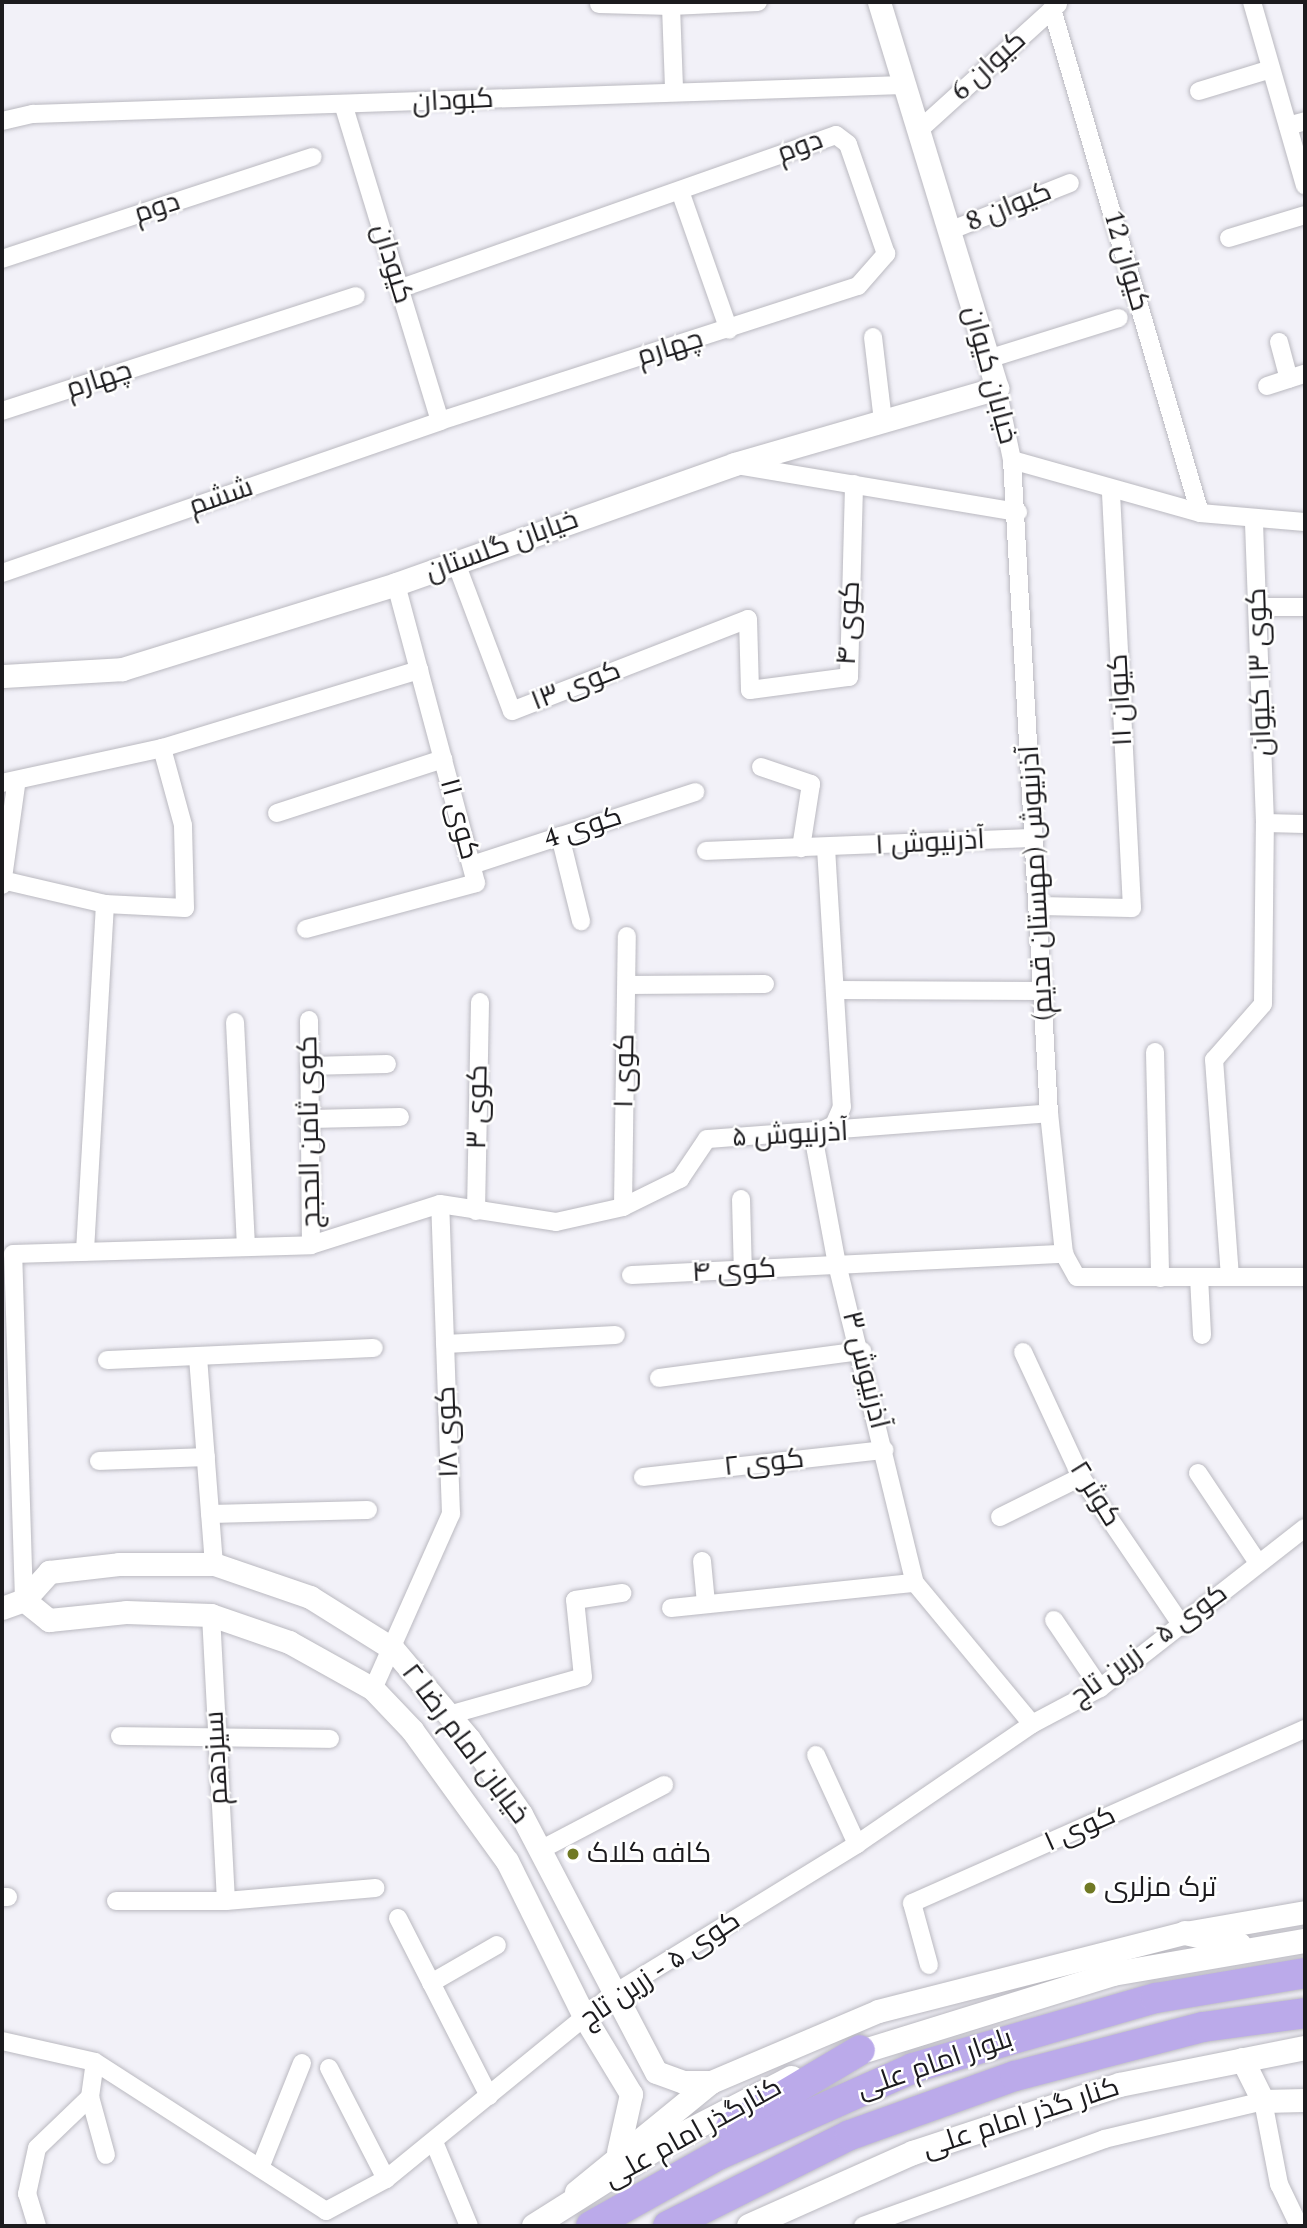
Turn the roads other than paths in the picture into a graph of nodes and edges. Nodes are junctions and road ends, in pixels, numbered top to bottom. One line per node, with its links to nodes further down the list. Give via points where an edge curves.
1 (758, 2): 6 (street)
2 (879, 2): 8 (street, خیابان کیوان)
3 (1252, 2): 7 (street)
4 (598, 4): 6 (street)
5 (1056, 5): 15 (street, کیوان 6); 43 (street, کیوان 12)
6 (670, 6): 9 (street)
7 (1271, 69): 10 (street); 14 (street)
8 (904, 85): 9 (street, کبودان); 15 (street, خیابان کیوان)
9 (674, 88): 11 (street, کبودان)
10 (1199, 91)
11 (344, 107): 12 (street, کبودان, via 33,114); 25 (street, کیودان)
12 (2, 121)
13 (1305, 121): 14 (street)
14 (1288, 126): 18 (street)
15 (918, 131): 21 (street, خیابان کیوان)
16 (313, 157): 24 (street, دوم)
17 (1070, 183): 21 (street, کیوان 8)
18 (1305, 186)
19 (680, 191): 23 (street, دوم, via 836,135 848,144); 25 (street, دوم); 28 (street)
20 (1305, 215): 22 (street)
21 (949, 231): 31 (street, خیابان کیوان)
22 (1230, 238)
23 (886, 254): 28 (street, چهارم, via 858,286)
24 (2, 260)
25 (399, 289): 36 (street, کیودان)
26 (356, 296): 35 (street, چهارم)
27 (1119, 318): 31 (street)
28 (729, 330): 36 (street, چهارم)
29 (873, 337): 37 (street)
30 (1279, 342): 32 (street)
31 (988, 359): 34 (street, خیابان کیوان)
32 (1297, 377): 33 (street)
33 (1266, 386)
34 (997, 388): 37 (street, خیابان گلستان); 38 (street, خیابان کیوان)
35 (2, 411)
36 (440, 421): 47 (street, ششم)
37 (883, 421): 39 (street, خیابان گلستان)
38 (1012, 460): 41 (street, خیابان کیوان); 42 (street, آذرنیوش (مهستان قدیم))
39 (734, 464): 40 (street); 46 (street, خیابان گلستان)
40 (854, 484): 42 (street); 51 (street, کوی ۴, via 849,677 751,690)
41 (1111, 492): 43 (street, خیابان کیوان); 70 (street, کیوان ۱۱, via 1132,908)
42 (1018, 512): 63 (street, آذرنیوش (مهستان قدیم))
43 (1199, 513): 44 (street, خیابان کیوان)
44 (1254, 521): 45 (street, خیابان کیوان); 49 (street, کوی ۱۳ کیوان)
45 (1305, 522)
46 (456, 563): 48 (street, خیابان گلستان); 51 (street, کوی ۱۳, via 512,711)
47 (2, 573)
48 (396, 584): 52 (street, کوی ۱۱); 53 (street, خیابان گلستان, via 122,668)
49 (1259, 607): 50 (street); 60 (street, کوی ۱۳ کیوان)
50 (1305, 607)
51 (748, 619)
52 (419, 670): 54 (street); 55 (street, کوی ۱۱)
53 (2, 676)
54 (162, 748): 57 (street); 69 (street, via 183,825 185,908)
55 (443, 759): 59 (street); 67 (street, کوی ۱۱)
56 (761, 767): 64 (street, via 811,784)
57 (9, 784): 68 (street)
58 (695, 792): 62 (street, کوی 4)
59 (277, 813)
60 (1265, 823): 61 (street); 100 (street, کوی ۱۳ کیوان, via 1263,1004 1214,1060)
61 (1305, 824)
62 (560, 836): 67 (street, کوی 4); 71 (street)
63 (1035, 838): 65 (street, آذرنیوش ۱); 70 (street, آذرنیوش (مهستان قدیم))
64 (801, 848): 65 (street, آذرنیوش ۱); 66 (street, آذرنیوش ۱)
65 (826, 848): 76 (street)
66 (706, 850)
67 (472, 864): 72 (street, کوی ۱۱, via 476,883)
68 (2, 882): 69 (street)
69 (104, 904): 94 (street)
70 (1038, 906): 77 (street, آذرنیوش (مهستان قدیم))
71 (581, 920)
72 (306, 929)
73 (627, 936): 75 (street, کوی ۱)
74 (765, 984): 75 (street)
75 (627, 985): 90 (street, کوی ۱)
76 (835, 990): 77 (street); 87 (street, via 842,1107 834,1125)
77 (1043, 990): 84 (street, آذرنیوش (مهستان قدیم))
78 (480, 1002): 91 (street, کوی ۳)
79 (309, 1020): 83 (street, کوی ثامن الحجج)
80 (235, 1022): 92 (street)
81 (1155, 1052): 102 (street)
82 (387, 1064): 83 (street)
83 (309, 1066): 86 (street, کوی ثامن الحجج)
84 (1049, 1113): 87 (street, آذرنیوش ۵); 95 (street, آذرنیوش (مهستان قدیم))
85 (400, 1117): 86 (street)
86 (310, 1119): 93 (street, کوی ثامن الحجج)
87 (813, 1135): 90 (street, آذرنیوش ۵, via 707,1139 680,1179); 96 (street, آذرنیوش ۳)
88 (741, 1199): 97 (street)
89 (440, 1204): 91 (street, آذرنیوش ۵); 93 (street); 106 (street, کوی ۱۸)
90 (622, 1206): 91 (street, آذرنیوش ۵, via 556,1222)
91 (476, 1212)
92 (246, 1244): 93 (street); 94 (street)
93 (311, 1245)
94 (85, 1251): 103 (street, via 13,1254)
95 (1064, 1254): 96 (street); 102 (street, via 1077,1277)
96 (837, 1264): 97 (street, کوی ۴); 108 (street, آذرنیوش ۳)
97 (743, 1273): 98 (street, کوی ۴)
98 (631, 1275)
99 (1199, 1277): 100 (street); 102 (street); 105 (street)
100 (1230, 1277): 101 (street)
101 (1305, 1277)
102 (1160, 1278)
103 (9, 1321): 113 (street)
104 (616, 1335): 106 (street)
105 (1202, 1335)
106 (445, 1344): 136 (street, کوی ۱۸, via 451,1514)
107 (373, 1348): 110 (street)
108 (862, 1352): 112 (street); 114 (street, آذرنیوش ۳)
109 (1023, 1352): 119 (street, کوثر ۲)
110 (198, 1357): 111 (street); 115 (street)
111 (107, 1360)
112 (659, 1378)
113 (10, 1412): 129 (street)
114 (884, 1450): 118 (street, کوی ۲); 127 (street, آذرنیوش ۳)
115 (206, 1457): 116 (street); 121 (street)
116 (99, 1461)
117 (1198, 1473): 125 (street)
118 (643, 1477)
119 (1080, 1477): 122 (street); 135 (street, کوثر ۲)
120 (368, 1510): 121 (street)
121 (210, 1514): 126 (street)
122 (1000, 1517)
123 (1305, 1528): 125 (street, کوی ۵ - زرین تاج)
124 (702, 1561): 130 (street)
125 (1258, 1563): 135 (street, کوی ۵ - زرین تاج)
126 (214, 1564): 129 (street, خیابان امام رضا ۲, via 119,1564 49,1573); 136 (street, خیابان امام رضا ۲, via 310,1597)
127 (915, 1583): 130 (street); 140 (street, آذرنیوش ۳)
128 (622, 1593): 139 (street, via 575,1600 583,1678)
129 (24, 1600): 131 (street, خیابان امام رضا ۲); 133 (street, خیابان امام رضا ۲, via 49,1620 125,1612)
130 (706, 1603): 132 (street)
131 (2, 1608)
132 (671, 1608)
133 (211, 1615): 138 (street, خیابان امام رضا ۲, via 289,1642); 142 (street, سیزدهم)
134 (1054, 1620): 137 (street)
135 (1184, 1627): 137 (street, کوی ۵ - زرین تاج)
136 (393, 1649): 138 (street, کوی ۱۸); 139 (street, خیابان امام رضا ۲)
137 (1100, 1688): 140 (street, کوی ۵ - زرین تاج)
138 (373, 1689): 163 (street, خیابان امام رضا ۲, via 412,1730 507,1861)
139 (449, 1715): 148 (street, خیابان امام رضا ۲)
140 (1032, 1724): 147 (street, کوی ۵ - زرین تاج)
141 (1305, 1728): 158 (street, کوی ۱, via 912,1903)
142 (215, 1735): 143 (street); 144 (street); 150 (street, سیزدهم)
143 (120, 1736)
144 (330, 1739)
145 (816, 1755): 147 (street)
146 (664, 1785): 148 (street)
147 (857, 1844): 161 (street, کوی ۵ - زرین تاج)
148 (542, 1849): 161 (street, خیابان امام رضا ۲)
149 (375, 1888): 150 (street)
150 (226, 1900): 151 (street)
151 (116, 1901)
152 (1305, 1914): 154 (street); 157 (street)
153 (398, 1918): 160 (street)
154 (1185, 1933): 157 (main road); 171 (street, via 878,2011)
155 (1305, 1941): 157 (main road, کنارگذر امام علی)
156 (497, 1945): 160 (street)
157 (1262, 1946): 166 (main road, کنارگذر امام علی, via 1113,1974)
158 (929, 1965)
159 (1305, 1972): 181 (highway, بلوار امام علی, via 1156,1998 913,2067 806,2112)
160 (431, 1983): 173 (street)
161 (612, 1995): 163 (street, کوی ۵ - زرین تاج); 171 (street, خیابان امام رضا ۲, via 656,2073 684,2082)
162 (1305, 2013): 188 (highway, بلوار امام علی, via 1203,2027 1015,2076 850,2134)
163 (585, 2018): 173 (street, کوی ۵ - زرین تاج); 177 (street, خیابان امام رضا ۲, via 631,2094)
164 (2, 2041): 168 (street, کوی ۵ - زرین تاج)
165 (1305, 2048): 167 (main road, کنار گذر امام علی)
166 (860, 2050): 181 (highway, via 686,2151); 183 (main road, کنارگذر امام علی, via 748,2097)
167 (1242, 2059): 175 (street); 189 (main road, کنار گذر امام علی, via 1121,2085 913,2153)
168 (96, 2062): 172 (street); 179 (street, کوی ۵ - زرین تاج)
169 (302, 2063): 179 (street)
170 (329, 2068): 180 (street)
171 (711, 2082): 177 (street)
172 (90, 2096): 178 (street); 185 (street, via 37,2148 27,2194)
173 (489, 2096): 176 (street, کوی ۵ - زرین تاج)
174 (1305, 2100): 175 (street)
175 (1263, 2101): 184 (street, via 1279,2184); 190 (street, via 1104,2139)
176 (434, 2142): 180 (street, کوی ۵ - زرین تاج); 186 (street)
177 (618, 2152): 183 (street)
178 (106, 2155)
179 (260, 2168): 182 (street, کوی ۵ - زرین تاج)
180 (386, 2179): 182 (street, کوی ۵ - زرین تاج)
181 (618, 2207): 187 (highway, بلوار امام علی)
182 (327, 2218)
183 (543, 2220)
184 (1297, 2224)
185 (37, 2226)
186 (469, 2226)
187 (591, 2226)
188 (668, 2226)
189 (748, 2226)
190 (863, 2226)

